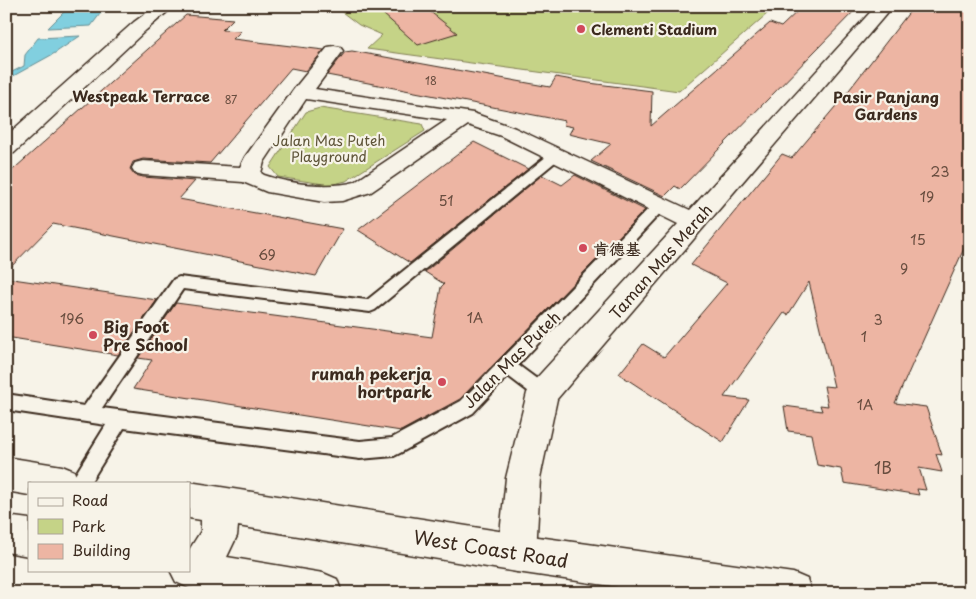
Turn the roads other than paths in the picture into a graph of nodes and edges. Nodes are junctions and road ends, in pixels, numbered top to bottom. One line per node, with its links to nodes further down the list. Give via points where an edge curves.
1 (166, 6): 6 (street)
2 (885, 6): 11 (street, Taman Mas Merah)
3 (334, 50): 4 (street)
4 (301, 93): 5 (street); 9 (street, via 253,162)
5 (466, 117): 7 (street); 9 (street, via 363,186 342,194 267,184)
6 (6, 148)
7 (556, 154): 10 (street); 15 (lane, via 370,306 179,283)
8 (143, 168): 9 (street)
9 (249, 175)
10 (660, 205): 11 (street); 12 (lane, Jalan Mas Puteh)
11 (695, 222): 13 (street, Taman Mas Merah)
12 (506, 365): 13 (lane); 16 (lane, Jalan Mas Puteh, via 467,406 394,447 360,450)
13 (543, 393): 23 (street, Taman Mas Merah, via 523,478)
14 (6, 402): 15 (lane, Jalan Mas Puteh)
15 (88, 414): 16 (lane, Jalan Mas Puteh)
16 (120, 419): 19 (lane)
17 (6, 474): 18 (street)
18 (56, 482)
19 (81, 482)
20 (204, 503): 23 (street, West Coast Road); 24 (street, via 219,536)
21 (6, 534): 22 (street)
22 (28, 538)
23 (518, 553): 26 (street, West Coast Road)
24 (193, 570): 25 (street)
25 (323, 593)
26 (793, 593)

